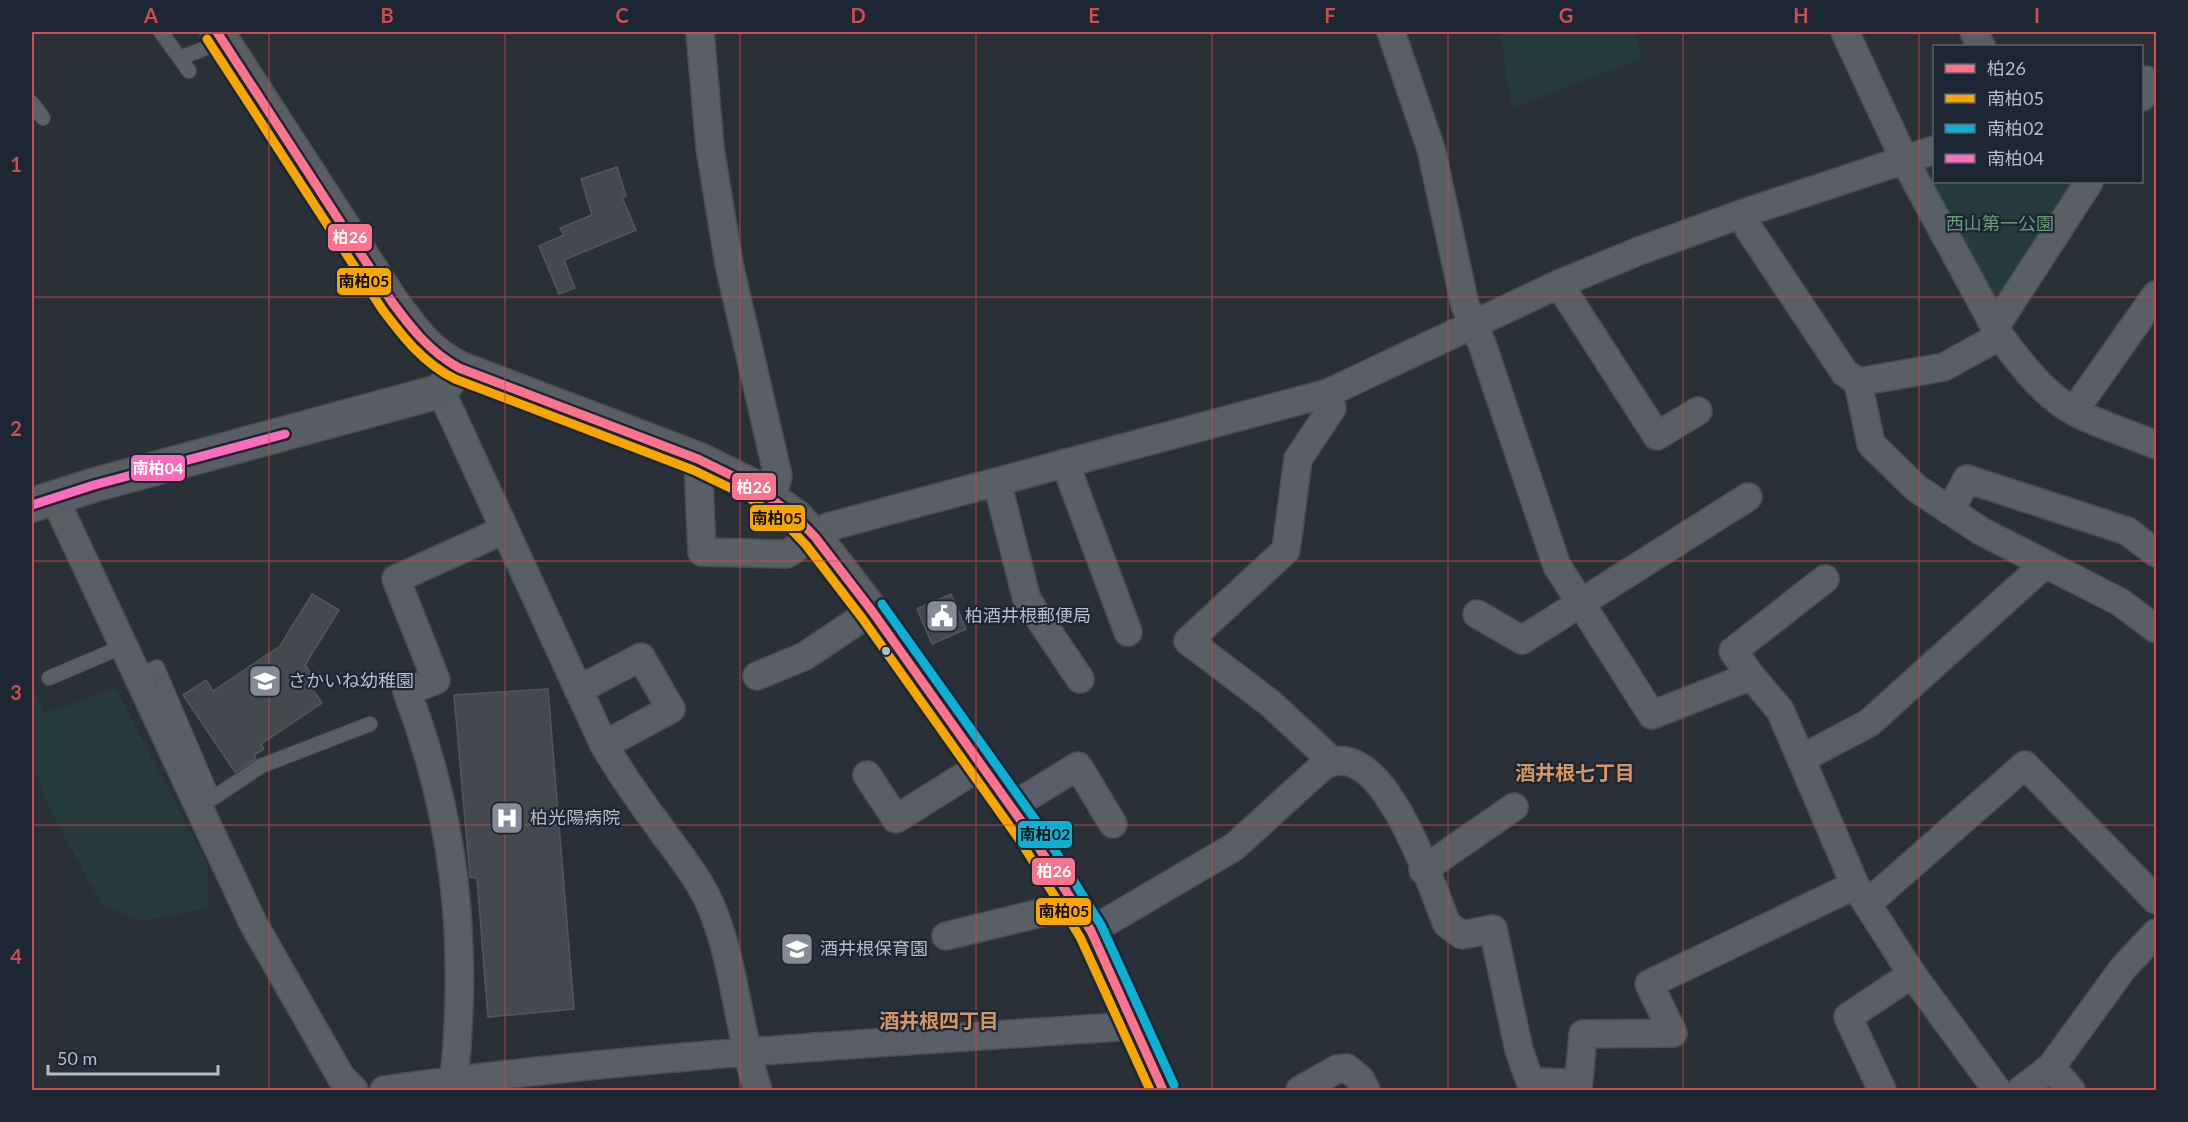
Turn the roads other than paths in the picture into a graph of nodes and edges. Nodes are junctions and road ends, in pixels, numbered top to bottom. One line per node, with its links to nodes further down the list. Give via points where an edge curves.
1 (161, 32): 6 (lane)
2 (700, 32): 28 (street, via 710,148 729,264 778,476)
3 (1391, 32): 16 (street, via 1431,149)
4 (1845, 32): 11 (street)
5 (221, 36): 6 (lane); 18 (street, via 398,311)
6 (180, 58): 7 (lane)
7 (189, 71)
8 (32, 104): 9 (lane)
9 (43, 118)
10 (1933, 151): 11 (street)
11 (1905, 160): 13 (street); 17 (street)
12 (2088, 183): 17 (street)
13 (1744, 213): 14 (street); 19 (street, via 1749,229 1845,373)
14 (1559, 284): 16 (street); 21 (street, via 1658,436)
15 (2157, 295): 22 (street)
16 (1472, 324): 20 (street); 36 (street, via 1557,566)
17 (1996, 328): 19 (street, via 1944,367); 22 (street, via 2037,382)
18 (450, 380): 24 (street); 29 (street); 31 (street)
19 (1858, 382): 30 (street, via 1871,444 1916,488)
20 (1328, 393): 25 (street); 50 (street, via 1332,408 1298,459 1286,550 1188,641 1270,703)
21 (1698, 411)
22 (2073, 411): 23 (street)
23 (2157, 446)
24 (698, 459): 28 (street); 32 (street, via 702,552 787,554)
25 (1065, 464): 26 (street); 40 (street)
26 (998, 482): 32 (street, via 828,527); 45 (street, via 1027,600)
27 (1748, 497): 36 (street)
28 (772, 498): 32 (street)
29 (43, 501): 41 (street)
30 (1950, 511): 33 (street, via 1967,479 2127,531); 34 (street)
31 (504, 530): 46 (street); 68 (street, via 396,579 436,681 407,692 439,789 455,875 461,1015)
32 (815, 537): 37 (street)
33 (2157, 554)
34 (2045, 564): 39 (street, via 2120,602); 49 (street, via 1869,723)
35 (1825, 579): 43 (street, via 1733,651)
36 (1581, 604): 38 (street, via 1521,640); 43 (street, via 1652,715)
37 (872, 611): 42 (street, via 806,656); 51 (street)
38 (1477, 614)
39 (2157, 629)
40 (1128, 632)
41 (124, 646): 44 (lane); 53 (street)
42 (757, 676)
43 (1751, 676): 49 (street, via 1780,710)
44 (49, 678)
45 (1080, 679)
46 (578, 690): 48 (street); 48 (street, via 641,657 671,709)
47 (370, 724): 53 (lane, via 261,766)
48 (604, 745): 66 (street, via 694,874 711,905 724,946)
49 (1801, 759): 58 (street)
50 (1331, 760): 57 (street, via 1367,769 1383,785); 61 (street, via 1234,847)
51 (982, 765): 52 (street, via 896,819); 54 (street)
52 (867, 775)
53 (206, 802): 70 (street, via 253,923 341,1077)
54 (1011, 807): 56 (street, via 1078,766); 59 (street)
55 (1514, 807): 57 (street)
56 (1113, 824)
57 (1423, 870): 69 (street, via 1447,924 1462,935 1493,930 1519,1050 1530,1081)
58 (1861, 894): 60 (street, via 2025,765); 64 (street); 69 (street, via 1649,984 1673,1033 1583,1034)
59 (1070, 898): 61 (street); 62 (street, via 1053,910)
60 (2157, 900)
61 (1091, 931): 65 (street)
62 (946, 936)
63 (2155, 939): 67 (street, via 2124,967)
64 (1912, 974): 76 (street, via 1848,1017); 77 (street)
65 (1132, 1026): 66 (street); 73 (street)
66 (746, 1053): 68 (street); 72 (street)
67 (2051, 1067): 78 (street); 79 (street)
68 (454, 1080): 71 (street)
69 (1578, 1088)
70 (354, 1090)
71 (384, 1090)
72 (758, 1090)
73 (1162, 1090)
74 (1300, 1090): 75 (street, via 1337,1069 1347,1068)
75 (1366, 1090)
76 (1882, 1090)
77 (1997, 1090)
78 (2021, 1090)
79 (2070, 1090)

